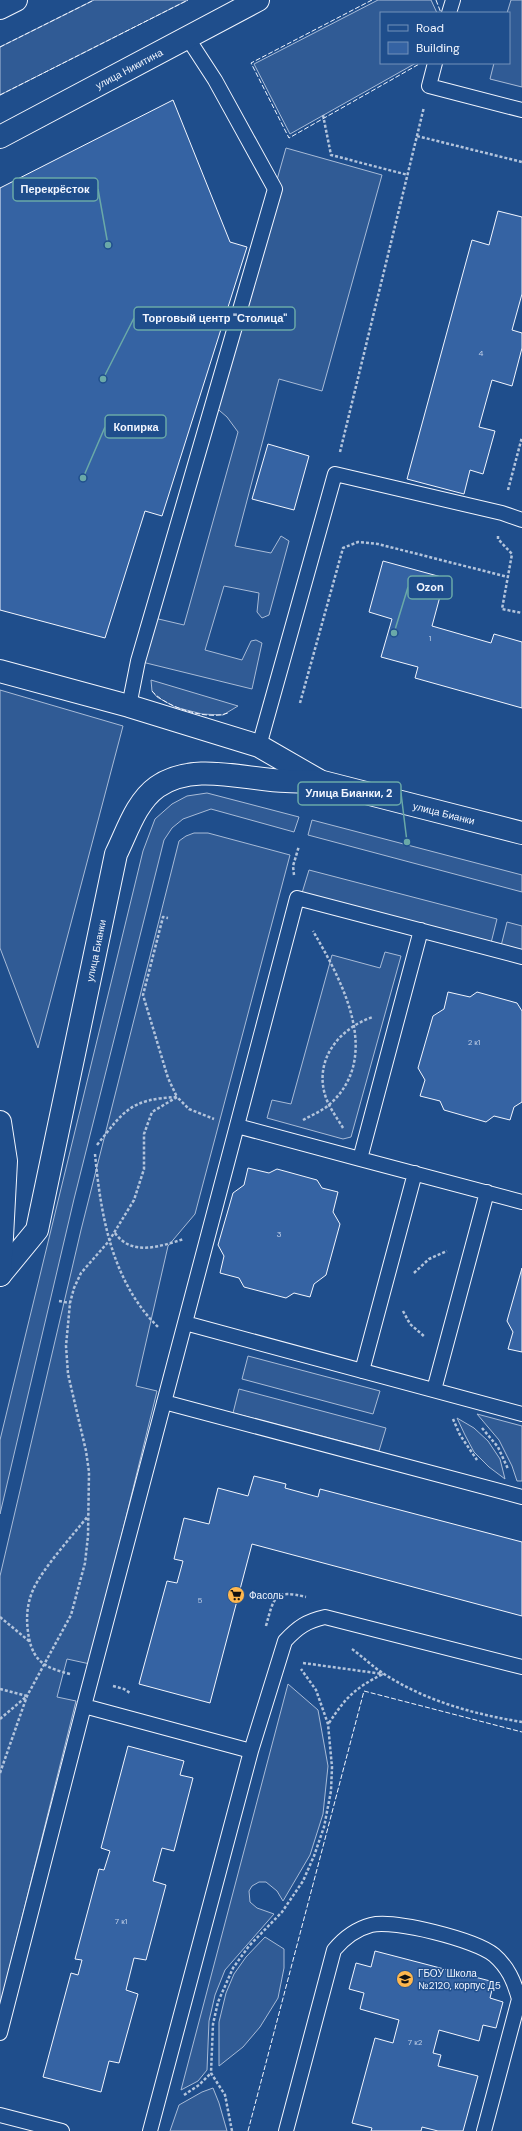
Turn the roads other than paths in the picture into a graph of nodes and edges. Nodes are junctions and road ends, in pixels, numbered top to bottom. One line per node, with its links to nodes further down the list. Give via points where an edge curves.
1 (16, 0): 4 (street)
2 (258, 0): 6 (street, улица Никитина)
3 (453, 0): 5 (lane)
4 (0, 8)
5 (449, 12)
6 (188, 37): 9 (street, улица Никитина); 12 (lane, via 215,80 275,189 138,661)
7 (435, 64): 8 (lane, via 429,86)
8 (522, 110)
9 (0, 137)
10 (522, 520): 13 (lane, via 502,513 335,474)
11 (0, 670): 12 (street, улица Бианки)
12 (129, 706): 13 (street, улица Бианки)
13 (259, 746): 14 (street, улица Бианки)
14 (319, 781): 15 (street, улица Бианки); 24 (street, улица Бианки, via 285,781 233,775 182,775 157,787 138,808 116,854 38,1230)
15 (522, 833)
16 (421, 930): 17 (lane); 19 (lane, via 297,900); 20 (lane)
17 (522, 957)
18 (0, 1122): 24 (street, via 6,1161)
19 (237, 1126): 20 (lane); 25 (lane)
20 (360, 1159): 21 (lane)
21 (415, 1174): 22 (lane); 26 (lane)
22 (487, 1192): 23 (lane); 27 (lane, via 446,1347)
23 (522, 1202)
24 (0, 1275)
25 (185, 1323): 26 (lane); 28 (lane)
26 (362, 1371): 27 (lane)
27 (441, 1392): 29 (lane)
28 (164, 1402): 30 (lane); 32 (lane)
29 (522, 1414)
30 (518, 1496)
31 (522, 1667): 33 (lane, via 335,1618 310,1620 298,1627 285,1641)
32 (84, 1706): 33 (lane); 34 (lane)
33 (251, 1751): 37 (lane)
34 (0, 2033)
35 (0, 2115): 36 (lane)
36 (62, 2131)
37 (150, 2131)
38 (286, 2131): 39 (lane, via 334,1950 355,1931 372,1924 401,1924 475,1944 493,1954 505,1966 514,1981 519,1999)
39 (484, 2131)

